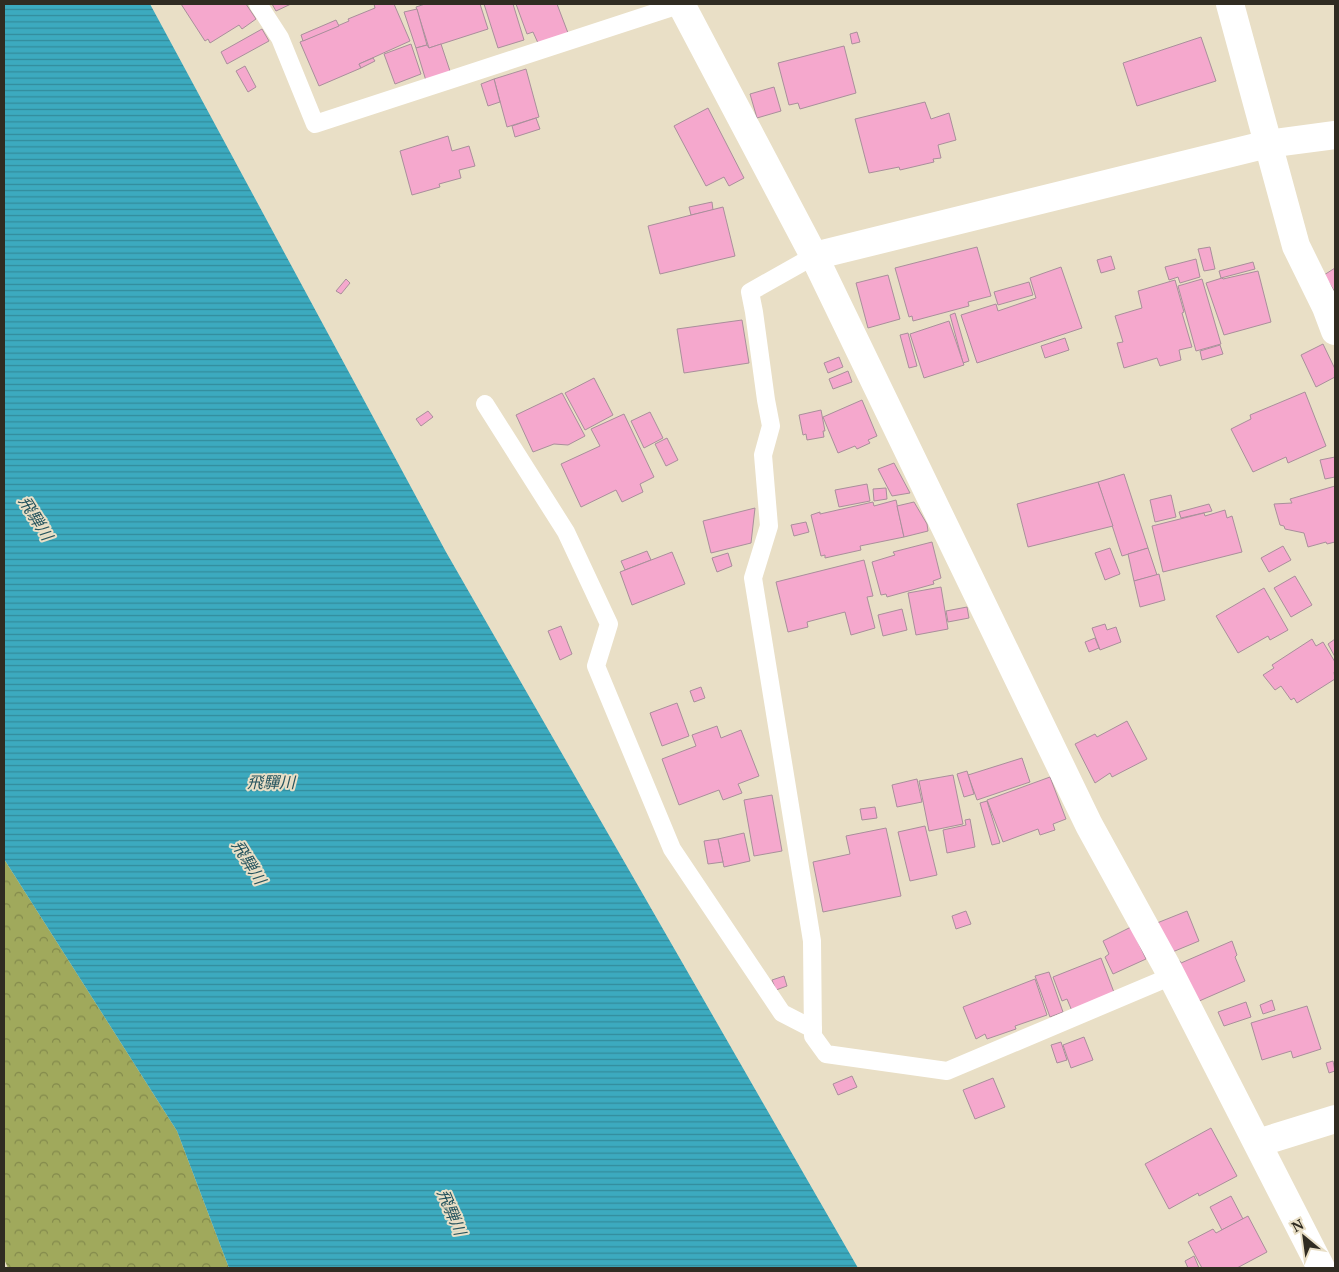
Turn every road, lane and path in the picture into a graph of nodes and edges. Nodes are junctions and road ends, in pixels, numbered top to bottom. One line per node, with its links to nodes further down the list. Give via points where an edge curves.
1 (258, 4): 2 (lane, via 280,38 315,124)
2 (682, 4): 6 (street)
3 (1230, 4): 5 (street)
4 (1335, 135): 5 (street)
5 (1268, 144): 6 (street); 7 (street, via 1296,246)
6 (814, 256): 9 (street, via 1089,825); 10 (lane, via 750,292 771,426 763,455 770,526 753,578 812,941)
7 (1335, 331)
8 (484, 404): 10 (lane, via 566,532 609,624 596,666 672,849 782,1013)
9 (1172, 976): 10 (lane, via 947,1071 826,1054 813,1036); 12 (street)
10 (813, 1029)
11 (1335, 1119): 12 (street)
12 (1258, 1143): 13 (street)
13 (1321, 1268)

